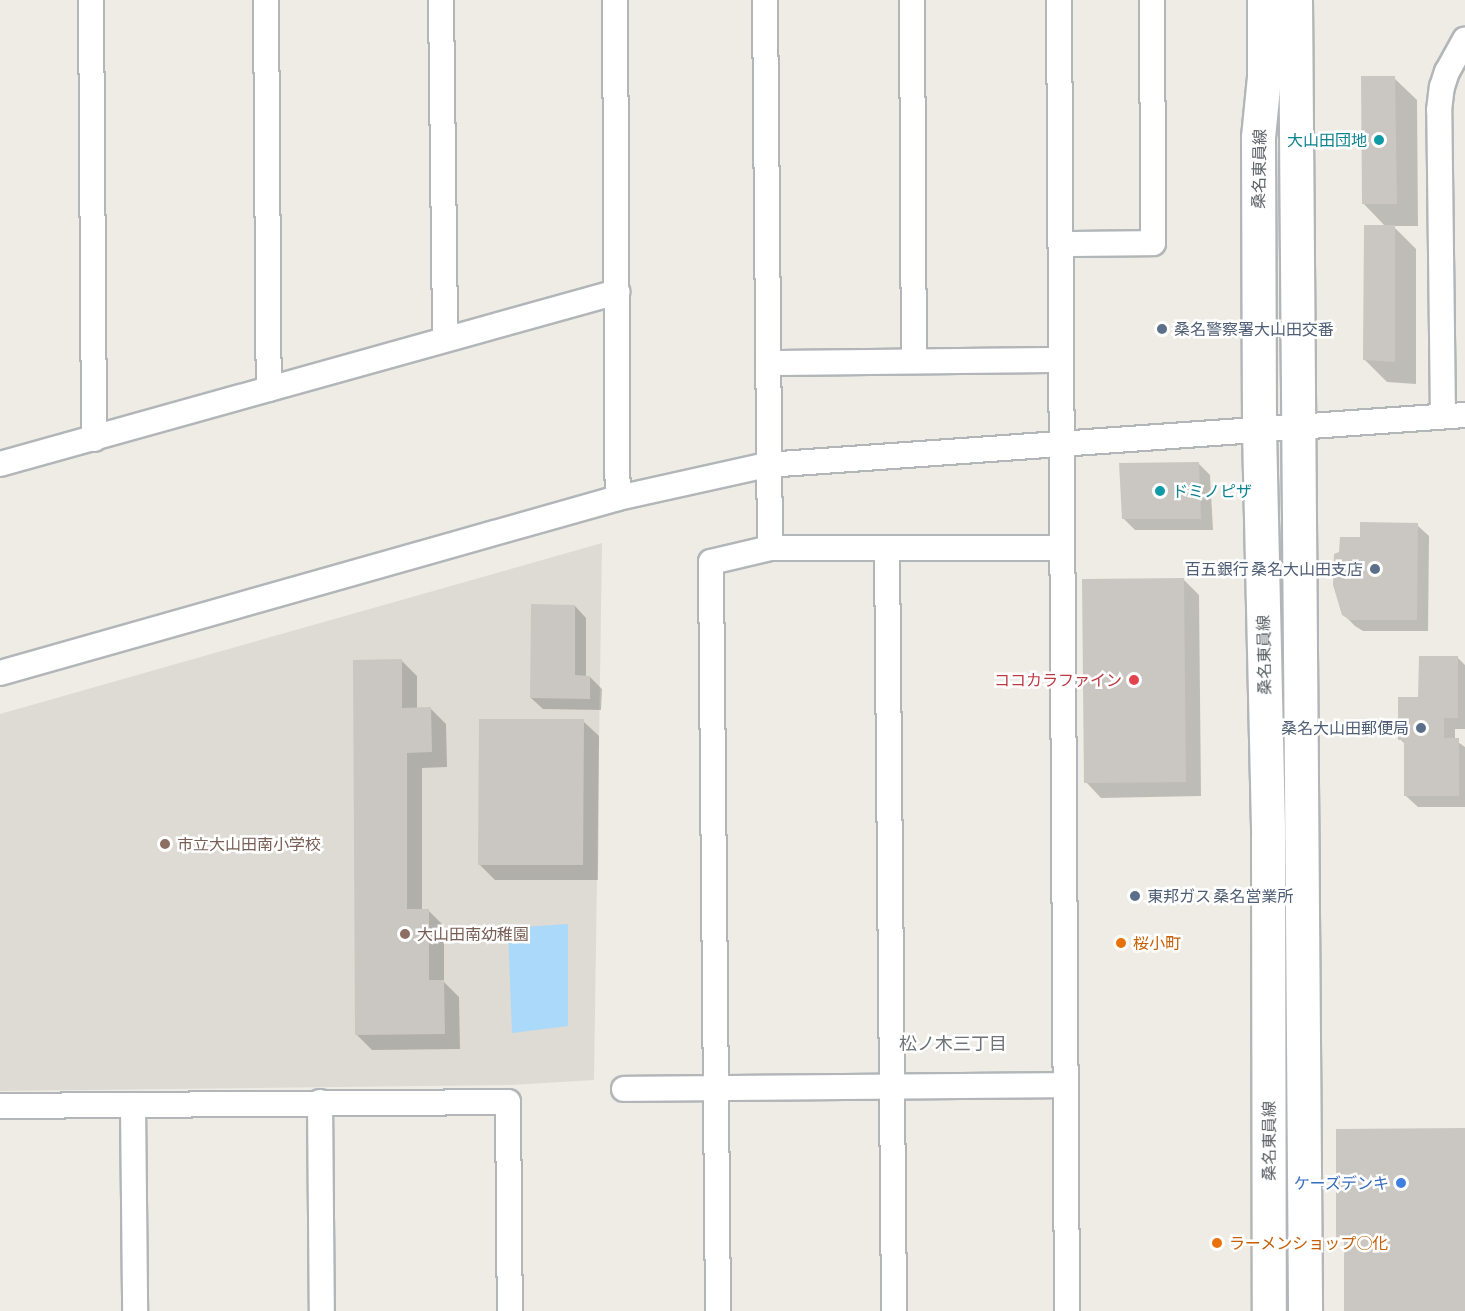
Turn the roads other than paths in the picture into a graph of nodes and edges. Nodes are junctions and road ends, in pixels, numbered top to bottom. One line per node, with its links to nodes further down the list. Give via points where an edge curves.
1 (91, 0): 22 (street)
2 (266, 0): 18 (street)
3 (441, 0): 14 (street)
4 (615, 0): 13 (street)
5 (765, 0): 17 (street)
6 (912, 0): 16 (street)
7 (1059, 0): 12 (street)
8 (1152, 0): 12 (street, via 1153,243)
9 (1264, 0): 21 (main road, 桑名東員線, via 1264,77 1258,137)
10 (1295, 0): 20 (main road, 桑名東員線)
11 (1465, 40): 19 (street, via 1442,87 1439,110)
12 (1060, 244): 15 (street)
13 (617, 292): 14 (street); 26 (street)
14 (445, 339): 18 (street)
15 (1061, 360): 16 (street); 23 (street)
16 (914, 361): 17 (street)
17 (768, 363): 25 (street)
18 (270, 389): 22 (street)
19 (1454, 416): 20 (street)
20 (1300, 426): 21 (street); 45 (main road, 桑名東員線)
21 (1259, 430): 23 (street); 44 (main road, 桑名東員線, via 1268,837)
22 (94, 439): 24 (street)
23 (1060, 444): 25 (street); 28 (street)
24 (0, 464)
25 (767, 465): 26 (street); 27 (street)
26 (618, 498): 30 (street)
27 (770, 548): 29 (street); 34 (street, via 711,562)
28 (1062, 548): 29 (street); 31 (street)
29 (887, 549): 32 (street)
30 (0, 673)
31 (1065, 1085): 32 (street); 43 (street)
32 (892, 1086): 34 (street); 42 (street)
33 (624, 1089): 34 (street)
34 (716, 1089): 41 (street)
35 (320, 1102): 36 (street); 39 (street); 40 (street, via 508,1102)
36 (133, 1105): 37 (street); 38 (street)
37 (0, 1106)
38 (135, 1311)
39 (322, 1311)
40 (510, 1311)
41 (718, 1311)
42 (894, 1311)
43 (1067, 1311)
44 (1269, 1311)
45 (1305, 1311)

